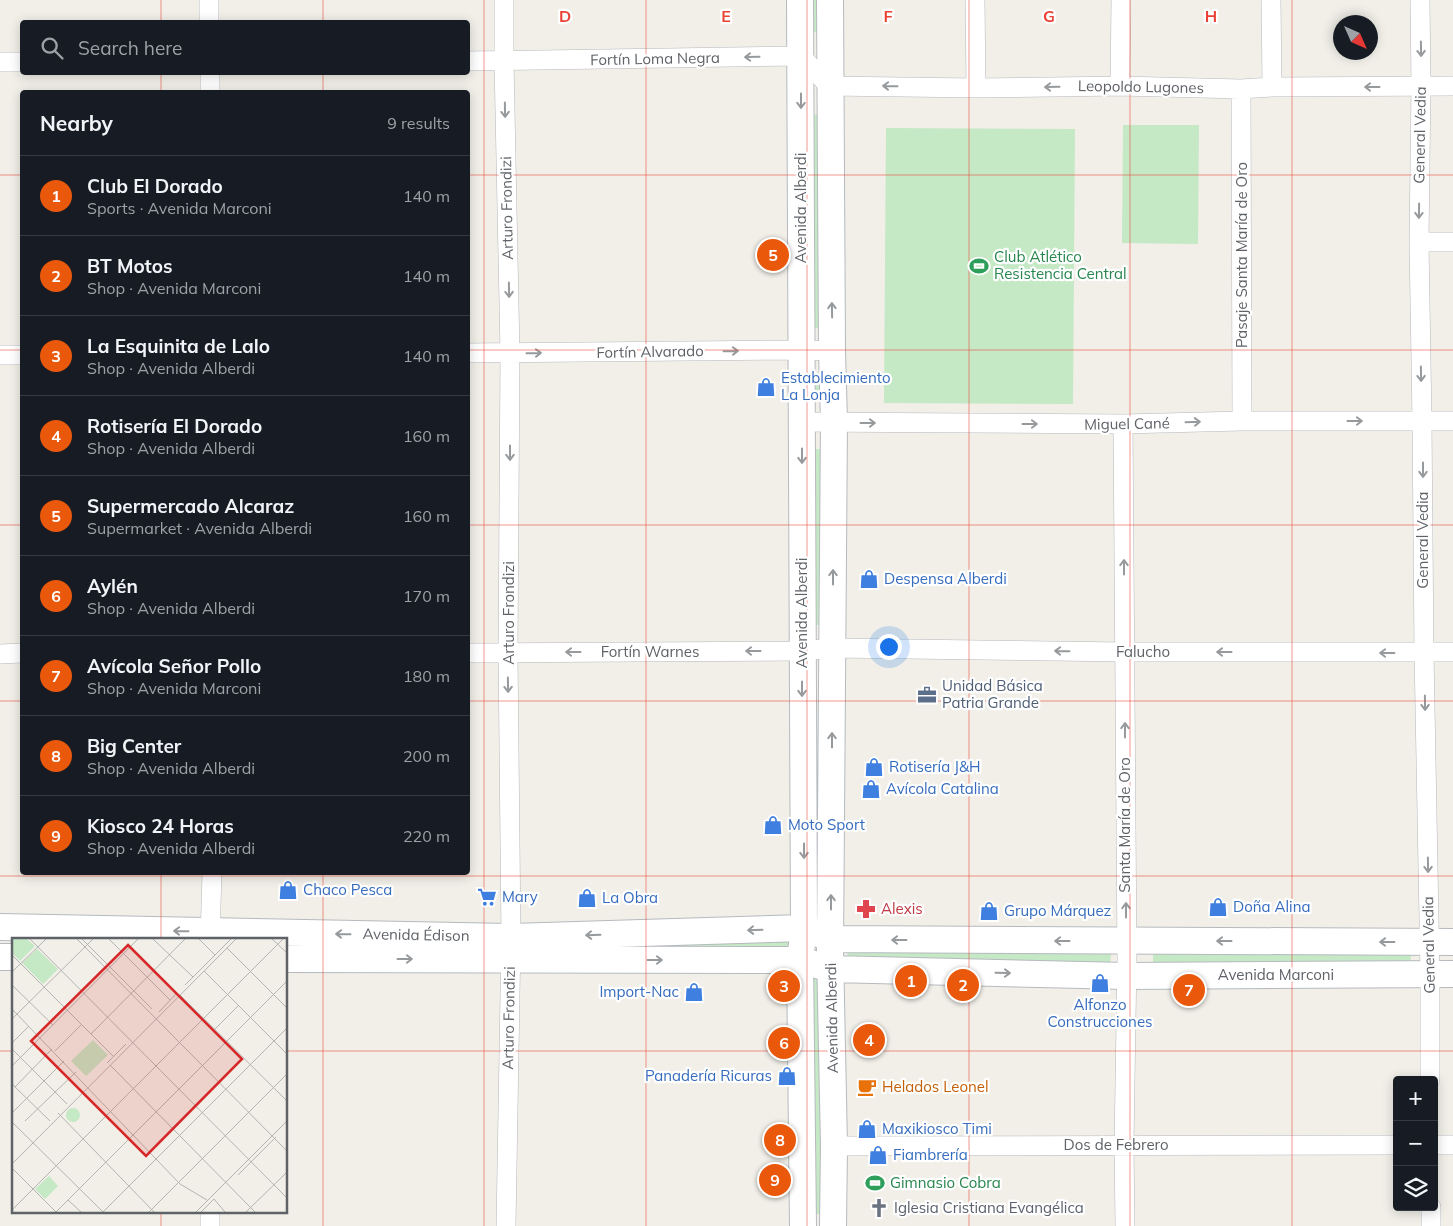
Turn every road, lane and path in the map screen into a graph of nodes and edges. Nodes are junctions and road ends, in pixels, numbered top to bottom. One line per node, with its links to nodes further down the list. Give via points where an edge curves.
1 (209, 0): 9 (street)
2 (504, 0): 14 (street, Arturo Frondizi)
3 (800, 0): 10 (main road, Avenida Alberdi)
4 (830, 0): 16 (main road, Avenida Alberdi)
5 (975, 0): 21 (street)
6 (1122, 0): 17 (street)
7 (1271, 0): 20 (street)
8 (1420, 0): 18 (street, General Vedia, one-way to 18)
9 (209, 20)
10 (801, 56): 14 (street, Fortín Loma Negra, one-way to 14); 16 (street); 26 (main road, Avenida Alberdi, one-way to 26)
11 (0, 62): 12 (street)
12 (20, 62)
13 (470, 62): 14 (street, Fortín Loma Negra)
14 (504, 62): 29 (street, Arturo Frondizi, one-way to 29)
15 (210, 75): 23 (street)
16 (830, 86): 21 (street, Leopoldo Lugones, one-way to 16); 27 (main road, Avenida Alberdi, one-way to 16)
17 (1120, 86): 21 (street, Leopoldo Lugones, one-way to 21); 22 (street, Leopoldo Lugones)
18 (1421, 86): 19 (street, Leopoldo Lugones); 20 (street, Leopoldo Lugones, one-way to 20); 24 (street, General Vedia, one-way to 24)
19 (1453, 86)
20 (1272, 87): 22 (street, Leopoldo Lugones)
21 (976, 88)
22 (1241, 89): 32 (street, Pasaje Santa María de Oro)
23 (210, 90)
24 (1419, 242): 25 (street); 36 (street, General Vedia, one-way to 36)
25 (1453, 242)
26 (802, 350): 27 (street, Fortín Alvarado); 29 (street, Fortín Alvarado, one-way to 26); 34 (main road, Avenida Alberdi)
27 (832, 351): 35 (main road, Avenida Alberdi)
28 (470, 353): 29 (street, Fortín Alvarado)
29 (510, 353): 43 (street, Arturo Frondizi, one-way to 43)
30 (20, 354): 31 (street)
31 (0, 355)
32 (1242, 421): 36 (street, Miguel Cané, one-way to 36); 37 (street, Miguel Cané, one-way to 32)
33 (1453, 421): 36 (street, Miguel Cané)
34 (802, 422): 35 (street, Miguel Cané); 39 (main road, Avenida Alberdi, one-way to 39)
35 (834, 422): 37 (street, Miguel Cané, one-way to 37); 38 (main road, Avenida Alberdi, one-way to 35)
36 (1422, 422): 44 (street, General Vedia, one-way to 44)
37 (1123, 424): 40 (street, Santa María de Oro, one-way to 37)
38 (833, 648): 39 (street, Fortín Warnes); 40 (street, Falucho, one-way to 38); 53 (main road, Avenida Alberdi, one-way to 38)
39 (802, 651): 43 (street, Fortín Warnes, one-way to 43); 49 (main road, Avenida Alberdi, one-way to 49)
40 (1124, 652): 44 (street, Falucho, one-way to 40); 54 (street, Santa María de Oro, one-way to 40)
41 (1453, 652): 44 (street, Falucho)
42 (470, 653): 43 (street, Fortín Warnes)
43 (508, 653): 56 (street, Arturo Frondizi, one-way to 56)
44 (1424, 653): 55 (street, General Vedia, one-way to 55)
45 (0, 654): 46 (street)
46 (20, 654)
47 (212, 875): 50 (street)
48 (0, 927): 50 (main road, Avenida Édison, one-way to 48)
49 (804, 928): 53 (main road, Avenida Édison); 56 (main road, Avenida Édison, one-way to 56); 58 (main road, Avenida Alberdi)
50 (211, 935): 51 (main road, Avenida Édison, one-way to 50)
51 (280, 938)
52 (288, 938): 56 (main road, Avenida Édison, one-way to 52)
53 (831, 939): 54 (main road, one-way to 53); 59 (main road, Avenida Alberdi)
54 (1126, 941): 55 (main road, one-way to 54); 61 (street, Santa María de Oro)
55 (1441, 942): 60 (street, General Vedia)
56 (511, 948): 57 (main road, Avenida Édison, one-way to 56); 58 (main road, Avenida Édison, one-way to 58); 69 (street, Arturo Frondizi)
57 (288, 959)
58 (800, 960): 59 (main road, Avenida Marconi); 70 (main road, Avenida Alberdi)
59 (832, 968): 61 (main road, Avenida Marconi, one-way to 61); 67 (main road, Avenida Alberdi)
60 (1441, 974): 61 (main road, Avenida Marconi); 62 (street, General Vedia)
61 (1126, 976): 64 (street, Santa María de Oro)
62 (1430, 1076)
63 (1438, 1144): 66 (street)
64 (1124, 1145): 65 (street, Dos de Febrero); 67 (street, Dos de Febrero); 72 (street, Santa María de Oro)
65 (1393, 1145)
66 (1453, 1145)
67 (834, 1146): 71 (main road, Avenida Alberdi)
68 (1430, 1211): 73 (street)
69 (506, 1226)
70 (803, 1226)
71 (833, 1226)
72 (1125, 1226)
73 (1431, 1226)

